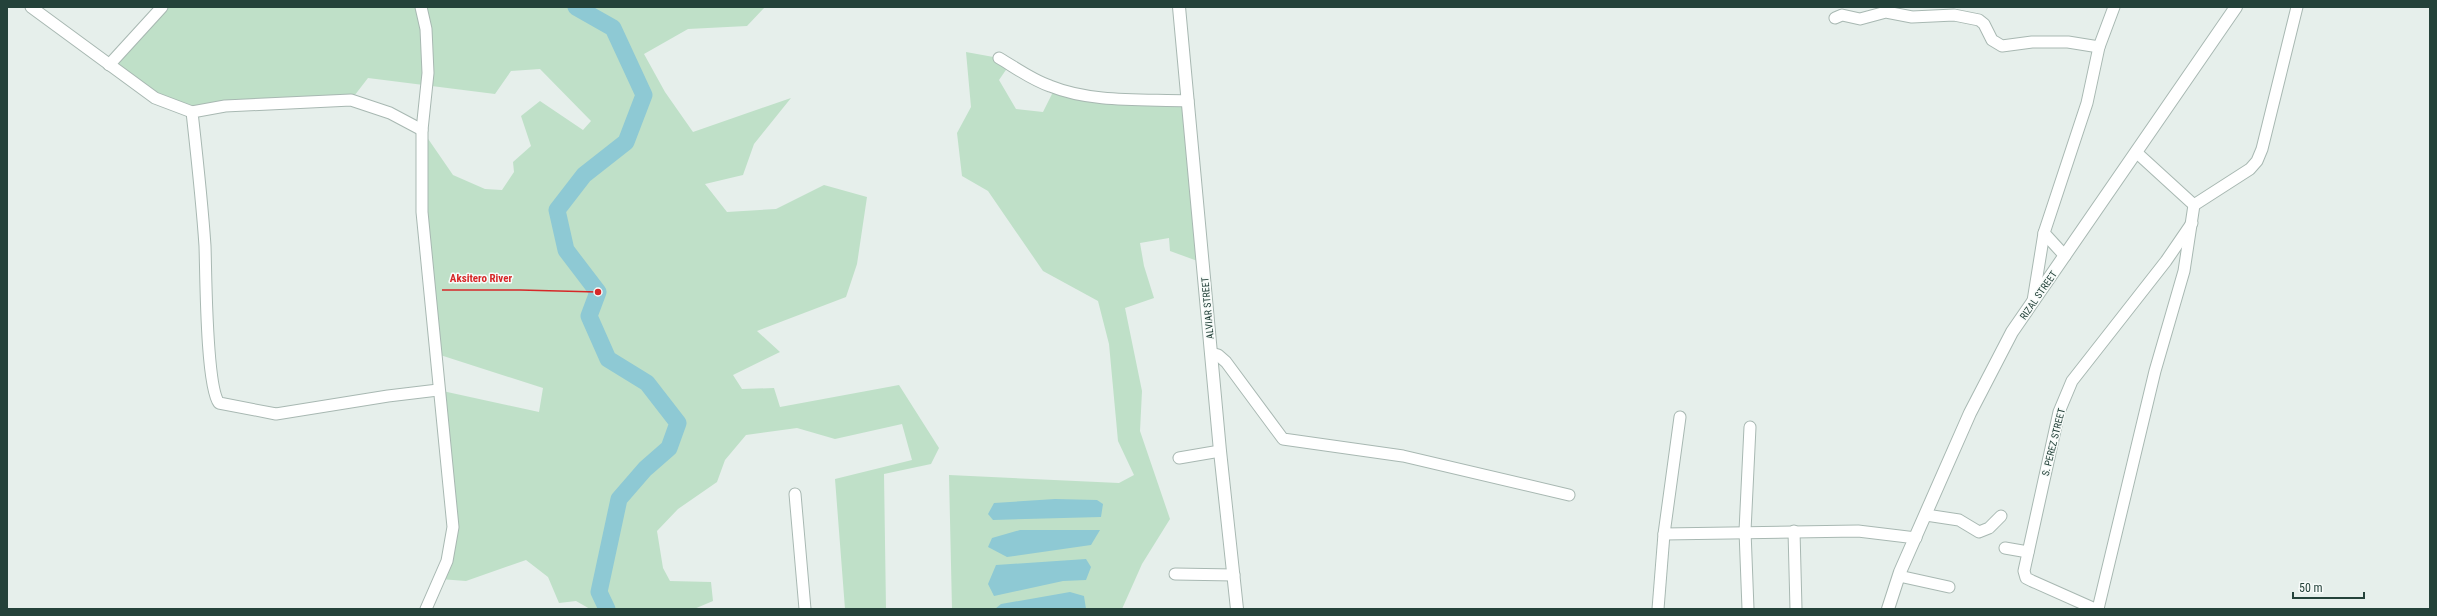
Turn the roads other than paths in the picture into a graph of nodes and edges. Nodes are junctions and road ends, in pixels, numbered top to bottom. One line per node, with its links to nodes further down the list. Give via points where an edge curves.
1 (31, 7): 11 (street)
2 (162, 7): 11 (street)
3 (421, 7): 14 (street, via 426,29 428,73)
4 (1179, 7): 12 (street, ALVIAR STREET)
5 (2114, 7): 9 (street)
6 (2236, 7): 15 (street, RIZAL STREET)
7 (2297, 7): 16 (street, via 2257,161 2250,169)
8 (1835, 18): 9 (street, via 1849,15 1860,19 1886,12 1912,17 1954,15 1979,20 1992,40 2002,46 2032,42 2068,42)
9 (2099, 47): 18 (street, via 2087,102)
10 (999, 58): 12 (street, via 1049,86 1067,92 1127,99)
11 (108, 65): 13 (street, via 159,100)
12 (1188, 101): 21 (street, ALVIAR STREET)
13 (192, 112): 14 (street, via 226,106 351,100 390,113); 22 (street, via 201,192 213,380 219,403 276,414)
14 (422, 130): 22 (street, via 422,212)
15 (2136, 152): 16 (street); 19 (street, RIZAL STREET)
16 (2194, 205): 17 (street)
17 (2192, 222): 36 (street, S. PEREZ STREET, via 2166,261 2072,381 2059,412); 49 (street, via 2184,271 2155,371)
18 (2044, 233): 19 (street); 20 (street)
19 (2065, 256): 20 (street, RIZAL STREET)
20 (2033, 302): 29 (street, RIZAL STREET, via 2012,332 1970,413)
21 (1211, 353): 25 (street, ALVIAR STREET); 28 (street, via 1226,362 1283,440 1404,456)
22 (438, 390): 41 (street, via 453,527 447,561)
23 (1680, 417): 33 (street)
24 (1750, 427): 31 (street)
25 (1220, 451): 26 (street); 38 (street, ALVIAR STREET)
26 (1179, 458)
27 (795, 494): 42 (street)
28 (1569, 495)
29 (1926, 515): 30 (street, via 1959,520 1979,532 1989,528); 34 (street, RIZAL STREET)
30 (2001, 516)
31 (1745, 531): 32 (street); 33 (street); 45 (street)
32 (1794, 531): 34 (street, via 1875,531); 46 (street)
33 (1664, 534): 44 (street)
34 (1916, 538): 39 (street, RIZAL STREET)
35 (2005, 548): 36 (street)
36 (2028, 552): 48 (street, S. PEREZ STREET, via 2024,571 2026,578)
37 (1175, 574): 38 (street)
38 (1234, 575): 43 (street, ALVIAR STREET)
39 (1899, 576): 40 (street); 47 (street, RIZAL STREET)
40 (1949, 588)
41 (426, 609)
42 (805, 609)
43 (1237, 609)
44 (1658, 609)
45 (1748, 609)
46 (1796, 609)
47 (1888, 609)
48 (2094, 609)
49 (2098, 609)

